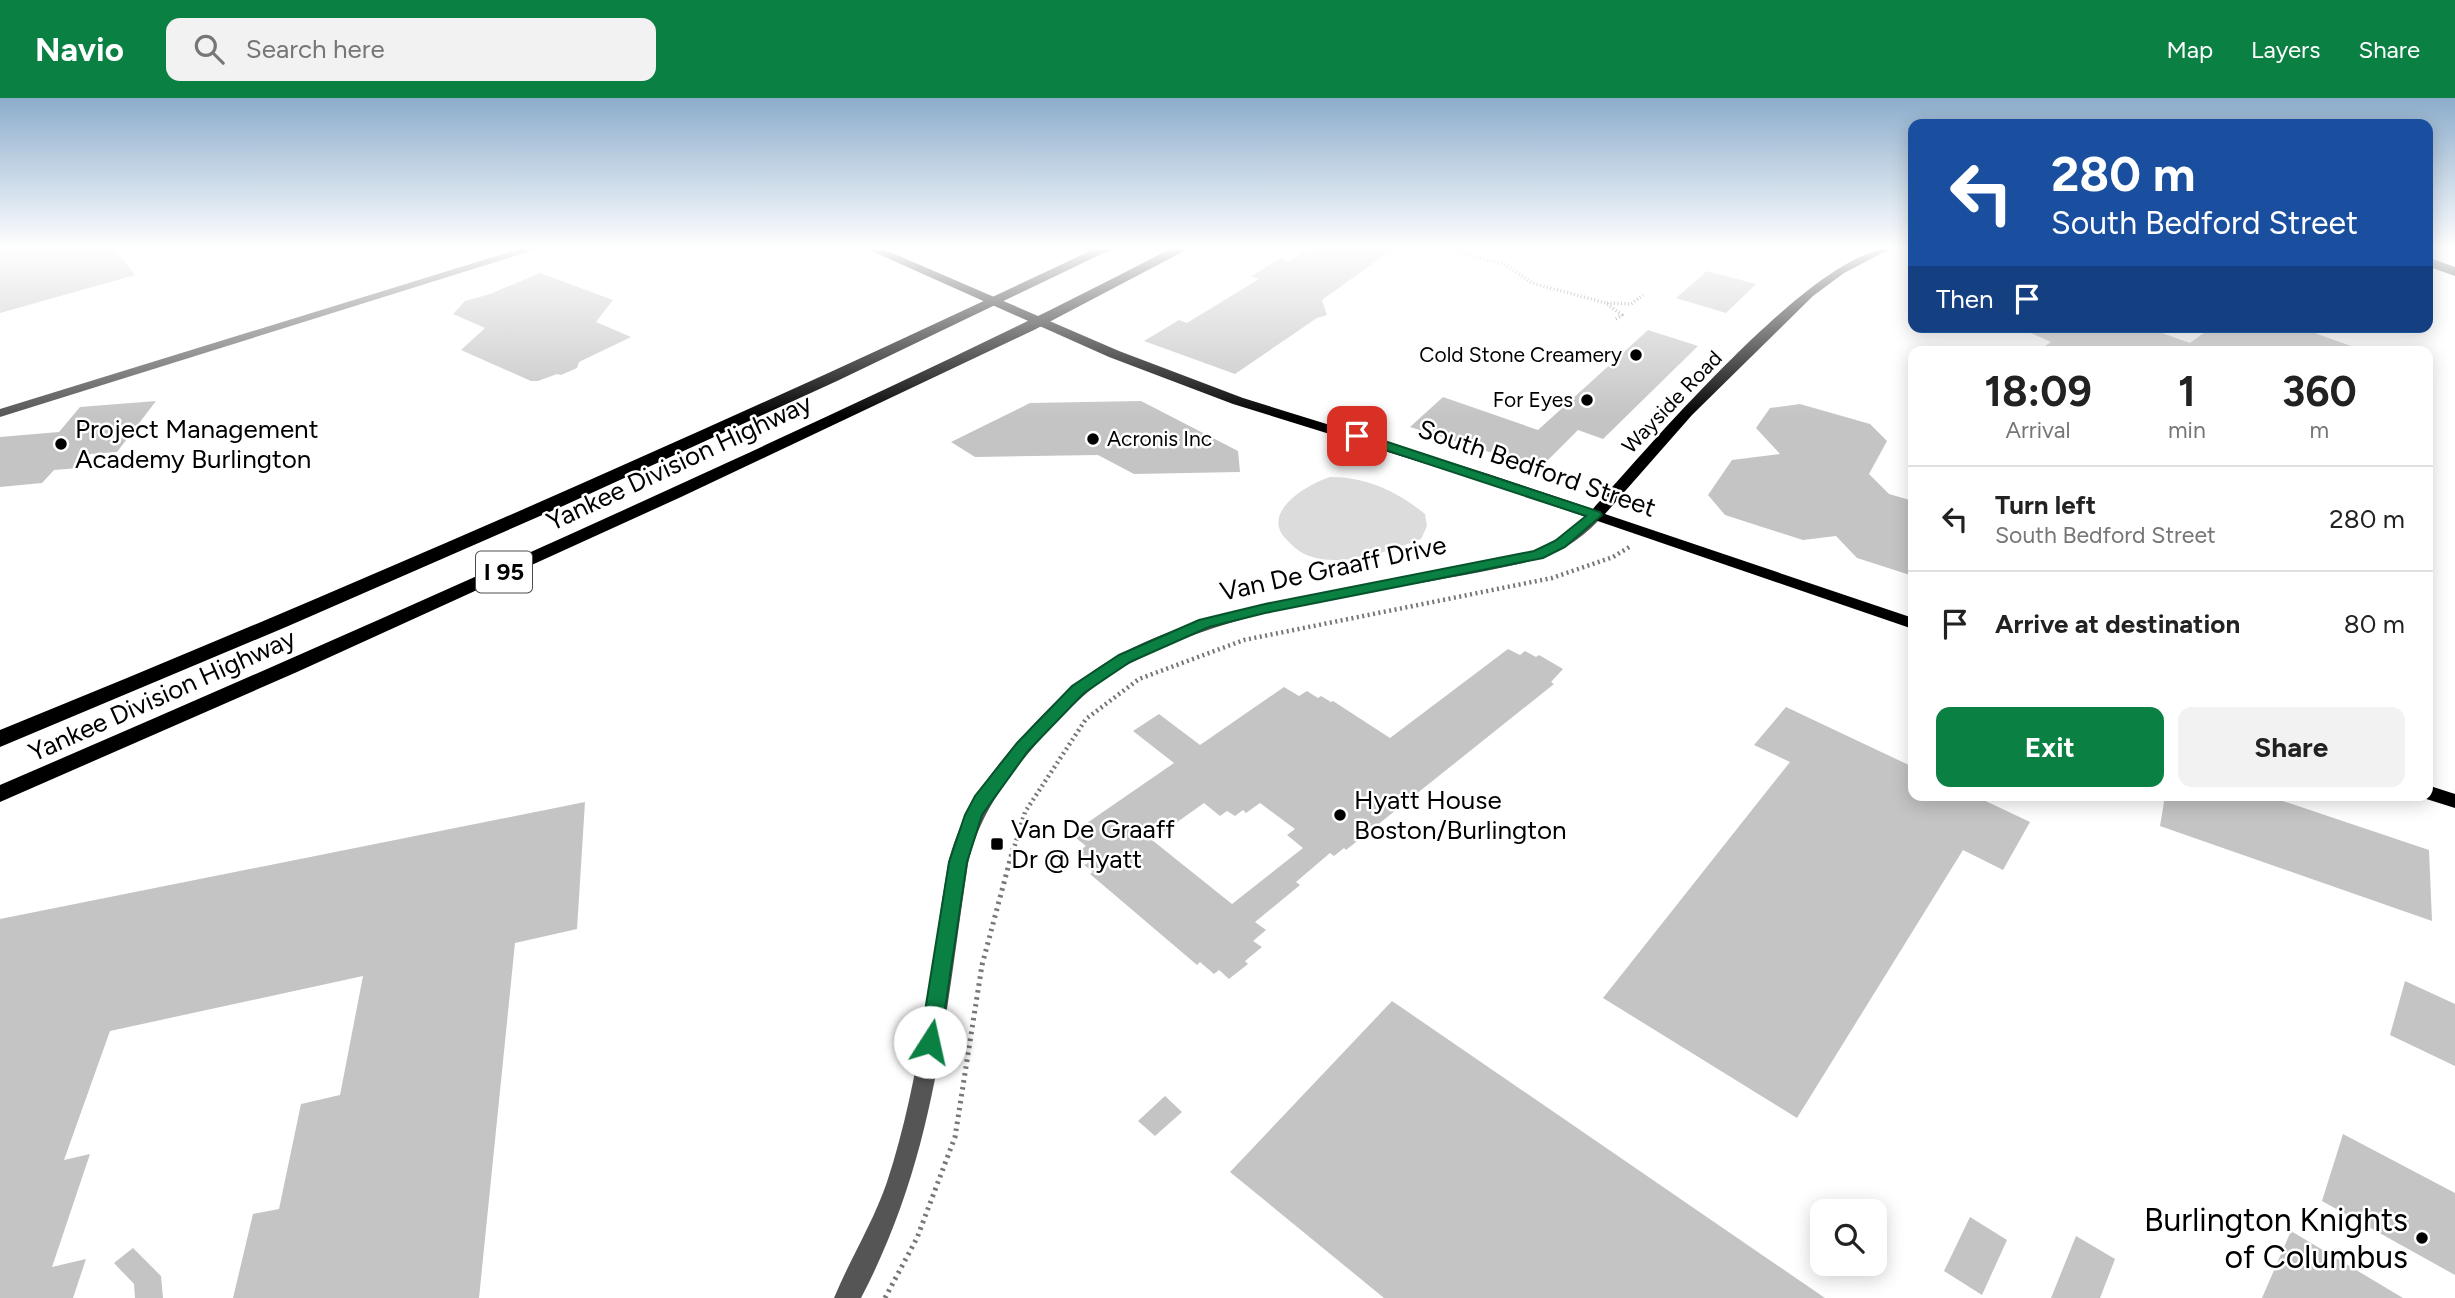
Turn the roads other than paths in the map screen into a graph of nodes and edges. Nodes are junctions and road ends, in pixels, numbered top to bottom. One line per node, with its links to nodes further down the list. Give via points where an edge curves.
1 (344, 305): 6 (street)
2 (989, 305): 9 (highway, Yankee Division Highway / I 95, via 462,544)
3 (1002, 305): 7 (main road, South Bedford Street, via 1216,393)
4 (1070, 305): 10 (highway, Yankee Division Highway / I 95, via 582,537)
5 (1797, 305): 7 (main road, Wayside Road, via 1687,412)
6 (0, 413)
7 (1595, 515): 8 (main road, South Bedford Street); 13 (street, Van De Graaff Drive, via 1569,538 1538,555 1232,615 1183,631 1105,671 1046,719 981,800 968,829 958,862 914,1126 899,1182)
8 (1908, 622)
9 (0, 739)
10 (0, 794)
11 (2433, 794): 12 (main road)
12 (2455, 801)
13 (847, 1298)

